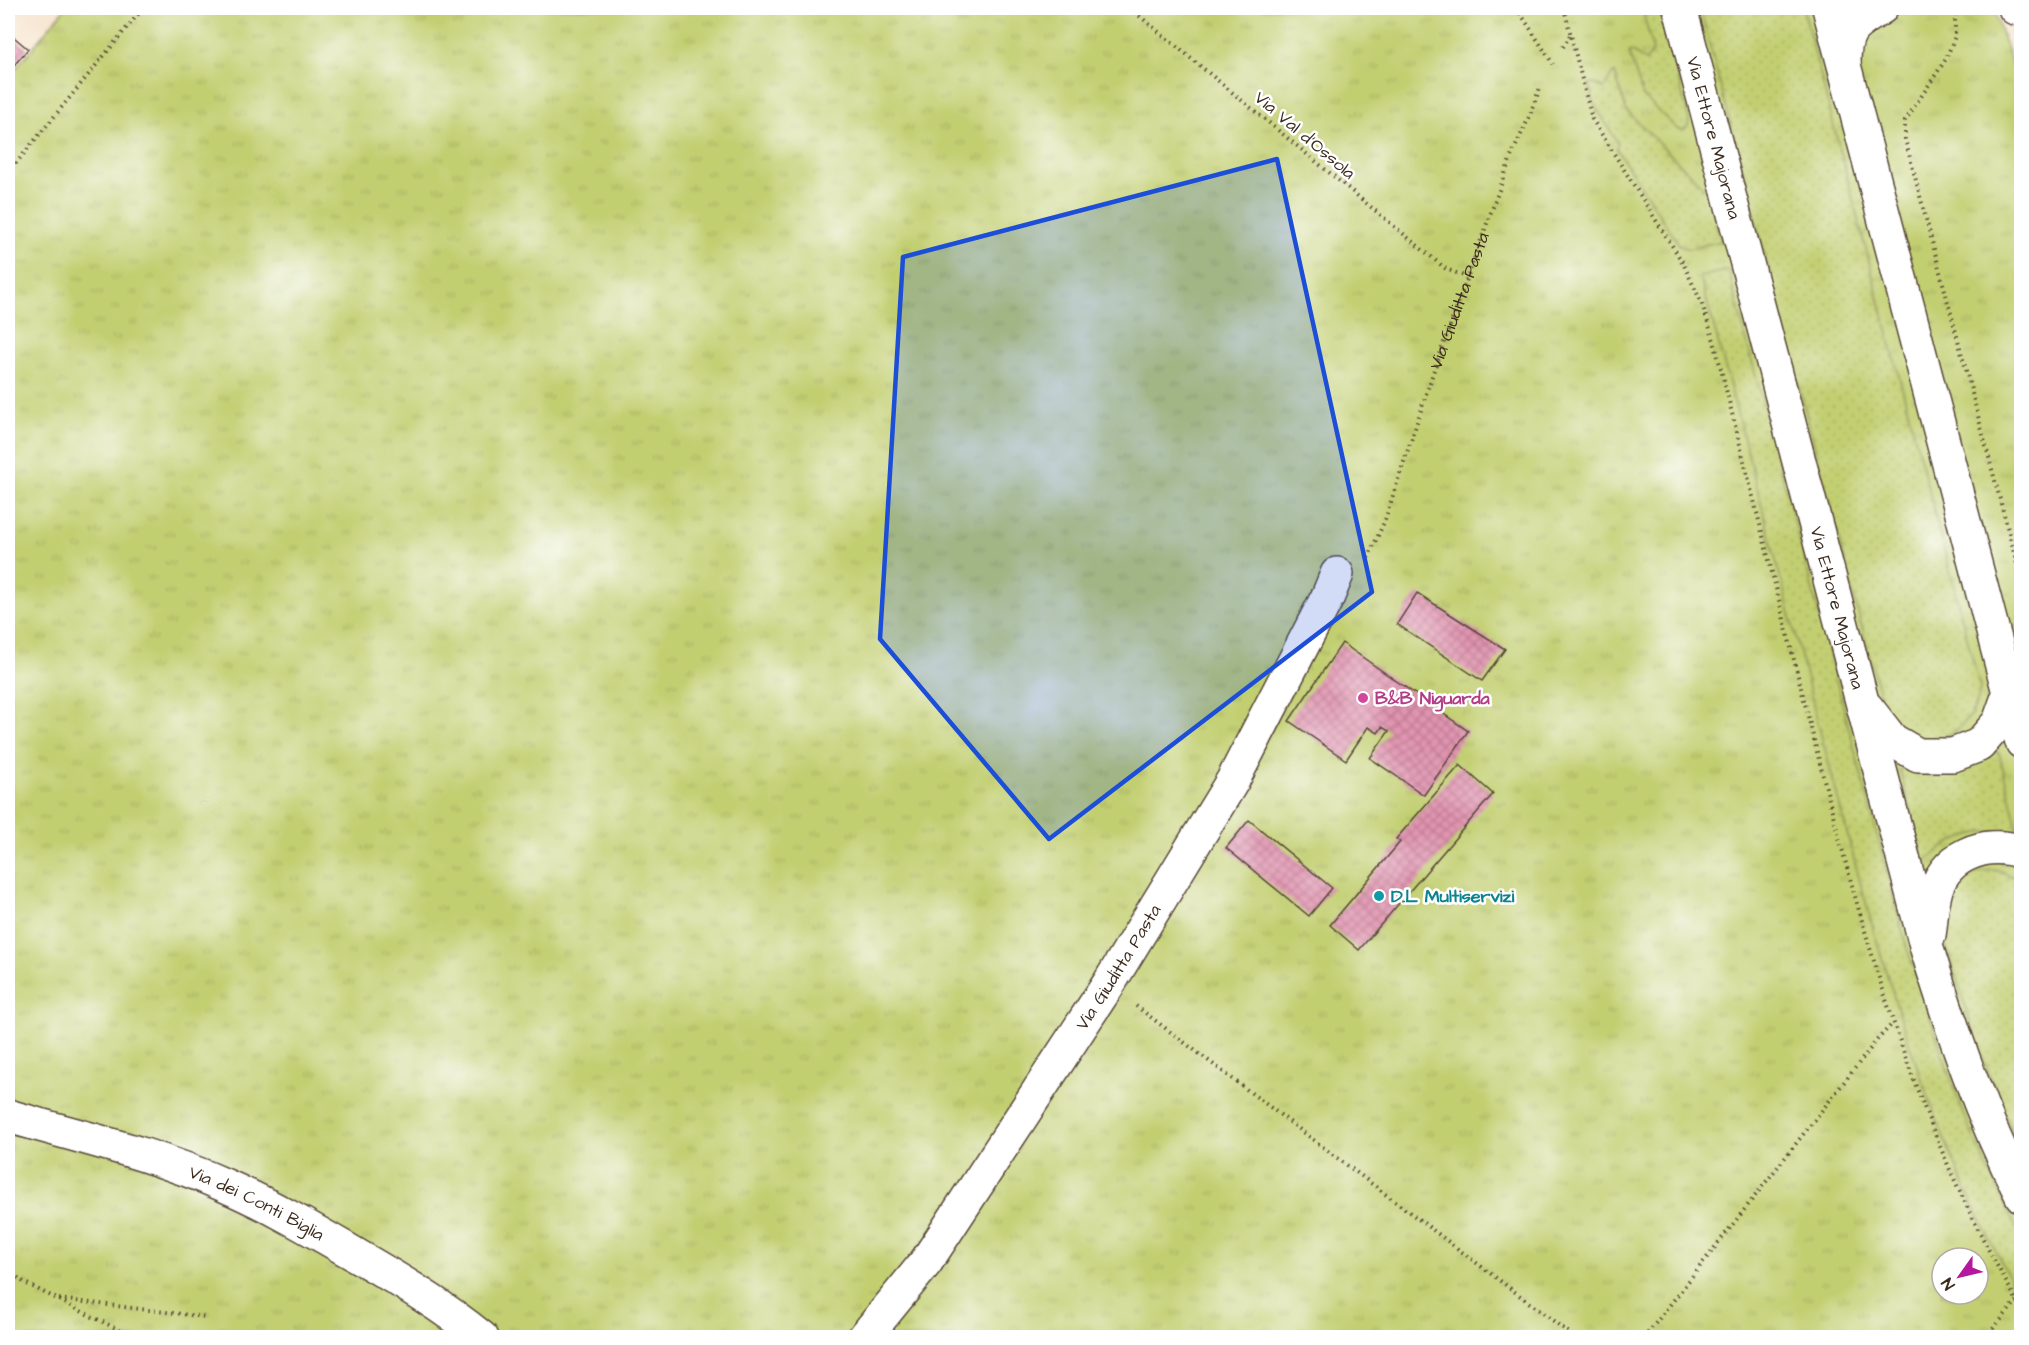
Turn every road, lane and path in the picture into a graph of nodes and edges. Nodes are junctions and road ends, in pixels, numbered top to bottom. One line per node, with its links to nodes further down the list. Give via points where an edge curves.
1 (143, 8): 16 (path)
2 (1130, 8): 17 (path, Via Val d'Ossola, via 1446,269)
3 (1517, 8): 13 (path)
4 (1564, 8): 11 (path)
5 (1680, 8): 22 (street, Via Ettore Majorana)
6 (1829, 8): 14 (street)
7 (1881, 8): 14 (street, via 1857,22 1850,32 1844,45)
8 (1955, 8): 20 (path, via 1955,36 1946,59 1905,122 1905,139)
9 (2015, 8): 10 (street)
10 (2022, 10)
11 (1571, 33): 12 (path); 27 (path, via 1592,120 1683,263 1705,313 1835,823)
12 (1563, 47)
13 (1553, 64)
14 (1844, 68): 21 (street)
15 (1541, 85): 17 (path, Via Giuditta Pasta)
16 (8, 173)
17 (1467, 277): 18 (path, Via Giuditta Pasta)
18 (1385, 520)
19 (1337, 574): 37 (street, Via Giuditta Pasta, via 1233,780 1108,985 926,1262)
20 (2022, 583)
21 (2009, 694): 22 (street, via 1999,722 1979,745 1953,755 1918,755 1892,740); 23 (street)
22 (1861, 699): 25 (street, Via Ettore Majorana)
23 (2022, 742)
24 (2022, 852): 25 (street, via 1991,846 1972,851 1947,869 1934,897)
25 (1927, 949): 29 (street, Via Ettore Majorana, via 1965,1065)
26 (1136, 1006): 38 (path)
27 (1893, 1022): 32 (path, via 1964,1200); 39 (path)
28 (8, 1116): 36 (street, Via dei Conti Biglia, via 146,1156 223,1184 294,1219 380,1269)
29 (2022, 1196)
30 (8, 1270): 31 (path)
31 (59, 1299): 34 (path); 35 (path)
32 (2017, 1301): 33 (path); 40 (path)
33 (2022, 1309)
34 (206, 1317)
35 (135, 1338)
36 (482, 1338)
37 (864, 1338)
38 (1576, 1338)
39 (1644, 1338)
40 (1985, 1338)

